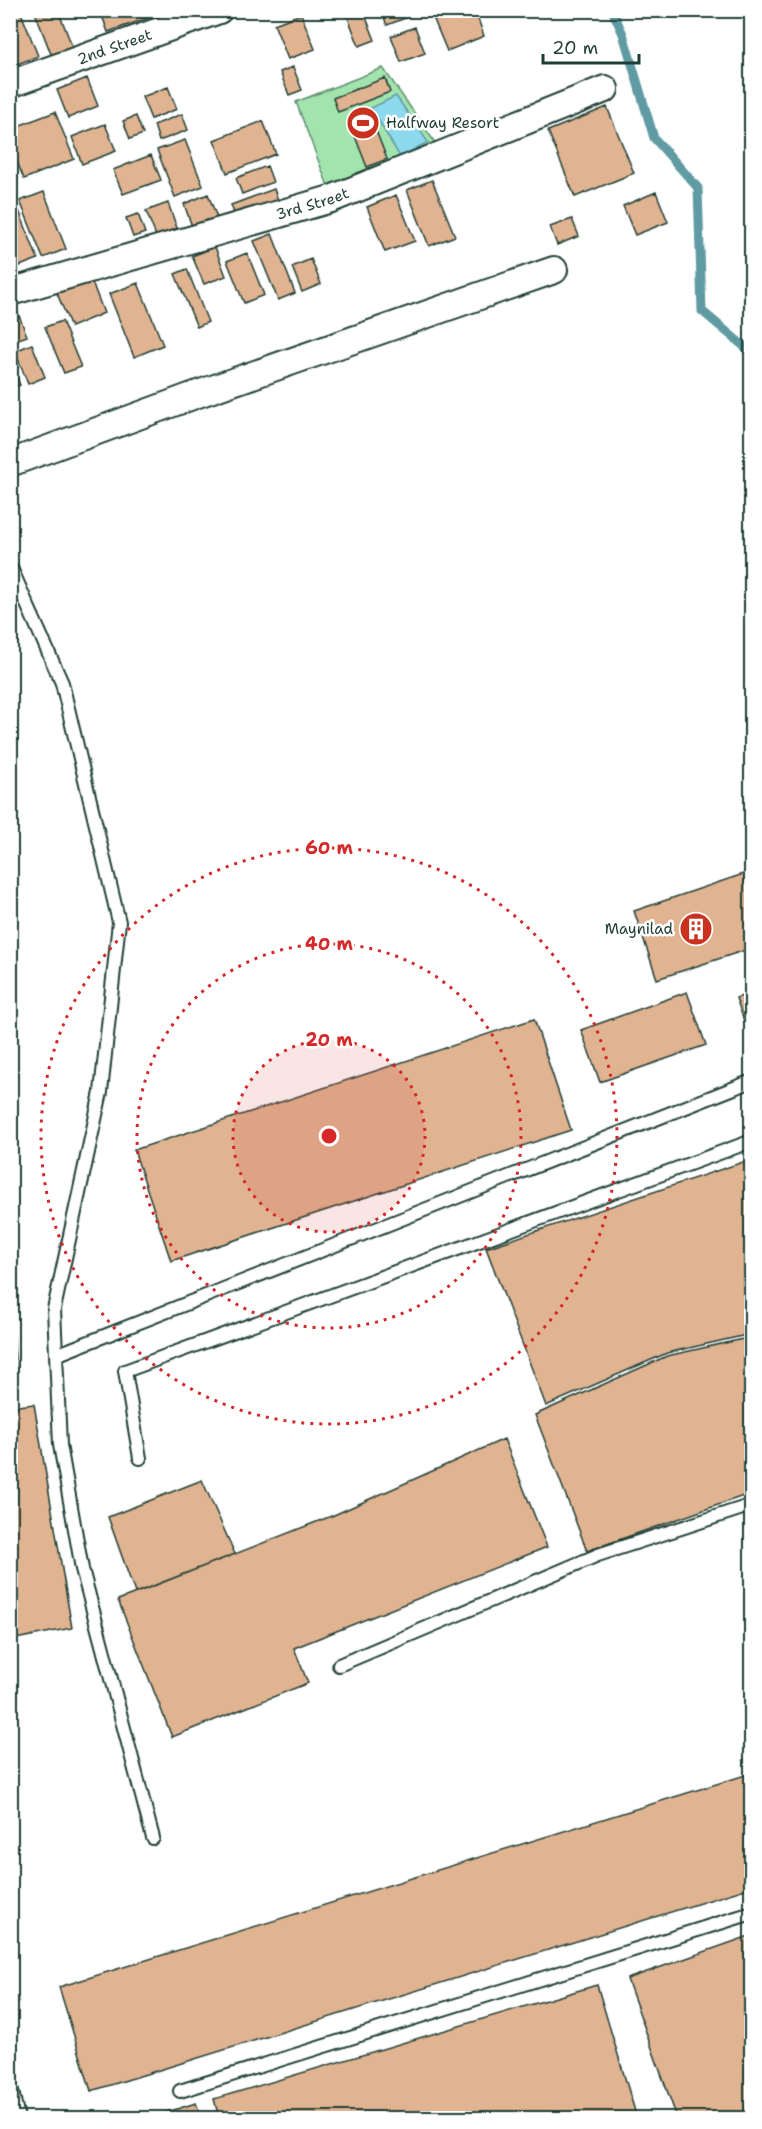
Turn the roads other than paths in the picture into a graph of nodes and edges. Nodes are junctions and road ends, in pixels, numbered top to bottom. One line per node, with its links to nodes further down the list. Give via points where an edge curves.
1 (219, 10): 2 (street, 2nd Street)
2 (10, 84)
3 (604, 89): 5 (street, 3rd Street, via 331,199)
4 (554, 270): 6 (street)
5 (10, 292)
6 (10, 463)
7 (10, 566): 10 (lane, via 62,683 119,922 101,1092 54,1309)
8 (752, 1082): 10 (lane)
9 (752, 1141): 11 (lane, via 124,1371)
10 (56, 1355): 14 (lane, via 60,1445 82,1569)
11 (140, 1458)
12 (752, 1505): 13 (lane, via 598,1555)
13 (339, 1665)
14 (153, 1838)
15 (752, 1913): 17 (lane)
16 (10, 2082): 18 (lane)
17 (180, 2091)
18 (18, 2118)

